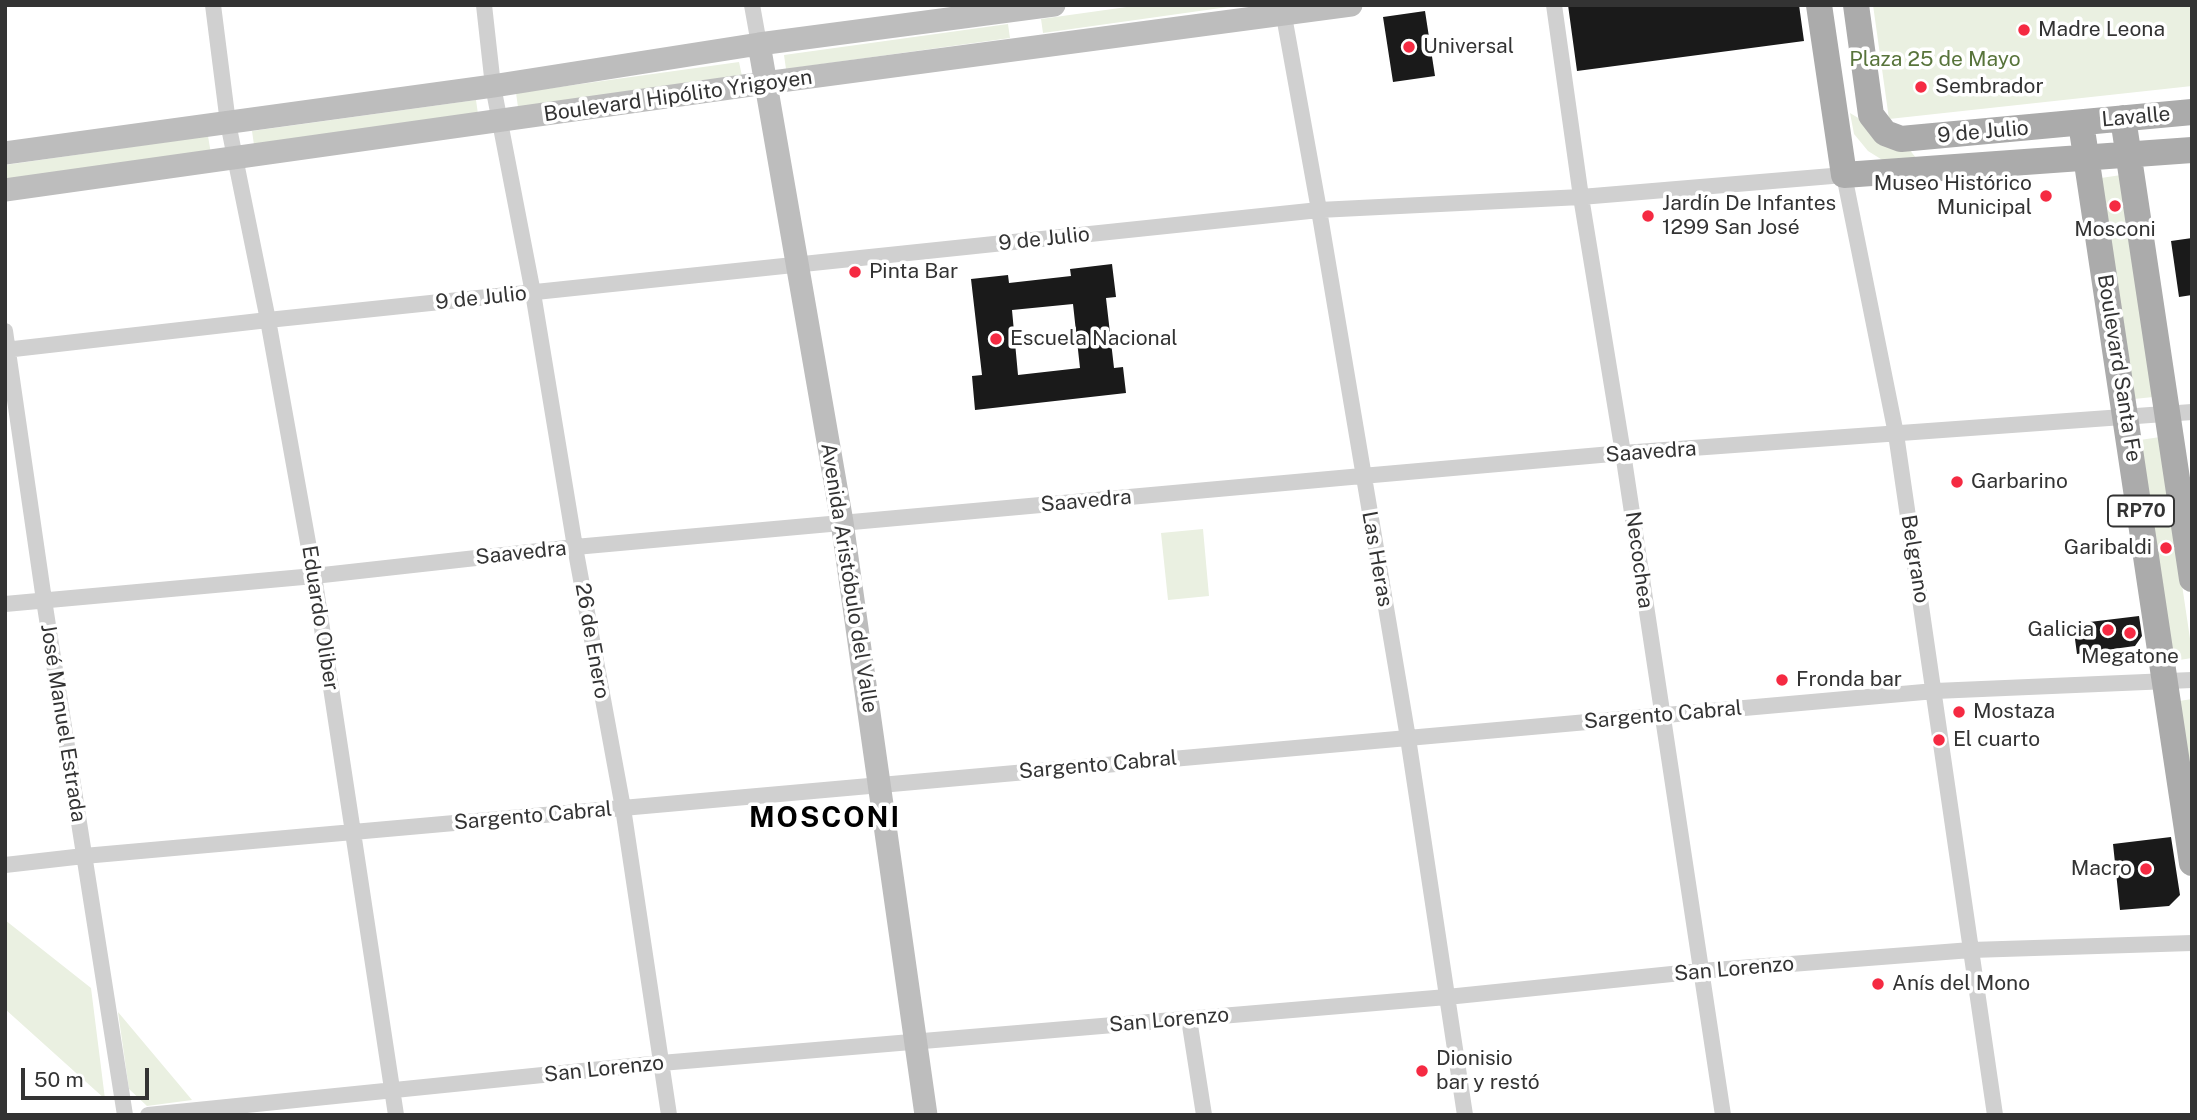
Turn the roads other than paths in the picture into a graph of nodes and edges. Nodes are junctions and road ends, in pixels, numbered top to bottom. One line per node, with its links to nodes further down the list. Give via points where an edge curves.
1 (213, 5): 18 (street, Eduardo Oliber)
2 (484, 5): 14 (street, 26 de Enero)
3 (752, 5): 11 (street)
4 (1054, 5): 9 (main road, Boulevard Hipólito Yrigoyen)
5 (1351, 5): 10 (main road, Boulevard Hipólito Yrigoyen)
6 (1554, 5): 27 (street, Necochea)
7 (1819, 5): 25 (main road, Belgrano)
8 (1856, 5): 19 (main road, 9 de Julio, via 1871,115 1885,133 1901,139)
9 (1022, 10): 11 (main road, Boulevard Hipólito Yrigoyen); 12 (main road)
10 (1282, 10): 12 (main road, Boulevard Hipólito Yrigoyen); 28 (street, Las Heras)
11 (759, 44): 13 (main road, Avenida Aristóbulo del Valle); 14 (main road, Boulevard Hipólito Yrigoyen)
12 (1027, 49): 13 (main road, Boulevard Hipólito Yrigoyen)
13 (765, 83): 17 (main road, Boulevard Hipólito Yrigoyen); 29 (main road, Avenida Aristóbulo del Valle)
14 (493, 86): 17 (street, 26 de Enero); 18 (main road, Boulevard Hipólito Yrigoyen)
15 (2192, 112): 16 (main road, Lavalle)
16 (2123, 118): 19 (main road, Lavalle); 22 (main road, Boulevard Santa Fe)
17 (500, 122): 23 (main road, Boulevard Hipólito Yrigoyen); 30 (street, 26 de Enero)
18 (228, 123): 21 (main road, Boulevard Hipólito Yrigoyen); 23 (street, Eduardo Oliber)
19 (2081, 123): 24 (main road, Boulevard Santa Fe)
20 (2192, 150): 22 (main road, Lavalle)
21 (5, 153)
22 (2128, 155): 24 (main road, Lavalle); 34 (main road, Boulevard Santa Fe / RP70)
23 (236, 158): 26 (main road, Boulevard Hipólito Yrigoyen); 31 (street, Eduardo Oliber)
24 (2086, 158): 25 (main road, 9 de Julio); 35 (main road, Boulevard Santa Fe / RP70)
25 (1844, 175): 27 (street, 9 de Julio); 36 (street, Belgrano)
26 (5, 190)
27 (1581, 197): 28 (street, 9 de Julio); 37 (street, Necochea)
28 (1319, 210): 29 (street, 9 de Julio); 38 (street, Las Heras)
29 (799, 265): 30 (street, 9 de Julio); 39 (main road, Avenida Aristóbulo del Valle)
30 (533, 293): 31 (street, 9 de Julio); 40 (street, 26 de Enero)
31 (268, 320): 33 (street, 9 de Julio); 41 (street, Eduardo Oliber)
32 (5, 331): 33 (street, José Manuel Estrada)
33 (7, 350): 43 (street, José Manuel Estrada)
34 (2180, 414): 35 (street, Saavedra); 42 (main road, Boulevard Santa Fe / RP70)
35 (2127, 418): 36 (street, Saavedra); 45 (main road, Boulevard Santa Fe / RP70)
36 (1896, 434): 37 (street, Saavedra); 46 (street, Belgrano)
37 (1623, 453): 38 (street, Saavedra); 47 (street, Necochea)
38 (1362, 476): 39 (street, Saavedra); 48 (street, Las Heras)
39 (842, 522): 40 (street, Saavedra); 49 (main road, Avenida Aristóbulo del Valle)
40 (575, 547): 41 (street, Saavedra); 50 (street, 26 de Enero)
41 (314, 576): 43 (street, Saavedra); 51 (street, Eduardo Oliber)
42 (2192, 579)
43 (44, 600): 44 (street, Saavedra); 52 (street, José Manuel Estrada)
44 (5, 604)
45 (2179, 680): 46 (street, Sargento Cabral); 53 (main road, Boulevard Santa Fe / RP70)
46 (1935, 691): 47 (street, Sargento Cabral); 56 (street, Belgrano)
47 (1662, 715): 48 (street, Sargento Cabral); 57 (street, Necochea)
48 (1408, 738): 49 (street, Sargento Cabral); 58 (street, Las Heras)
49 (880, 785): 50 (street, Sargento Cabral); 60 (main road, Avenida Aristóbulo del Valle)
50 (623, 808): 51 (street, Sargento Cabral); 61 (street, 26 de Enero)
51 (354, 832): 52 (street, Sargento Cabral); 62 (street, Eduardo Oliber)
52 (83, 856): 54 (street, Sargento Cabral); 63 (street, José Manuel Estrada)
53 (2192, 863)
54 (5, 865)
55 (2192, 943): 56 (street, San Lorenzo)
56 (1971, 950): 57 (street, San Lorenzo); 71 (street, Belgrano)
57 (1701, 971): 58 (street, San Lorenzo); 70 (street, Necochea)
58 (1447, 997): 59 (street, San Lorenzo); 69 (street, Las Heras)
59 (1189, 1019): 60 (street, San Lorenzo); 68 (street)
60 (914, 1041): 61 (street, San Lorenzo); 67 (main road, Avenida Aristóbulo del Valle)
61 (661, 1063): 62 (street, San Lorenzo); 66 (street, 26 de Enero)
62 (392, 1091): 64 (street, San Lorenzo); 65 (street, Eduardo Oliber)
63 (125, 1115)
64 (148, 1115)
65 (396, 1115)
66 (668, 1115)
67 (926, 1115)
68 (1204, 1115)
69 (1465, 1115)
70 (1723, 1115)
71 (1995, 1115)

